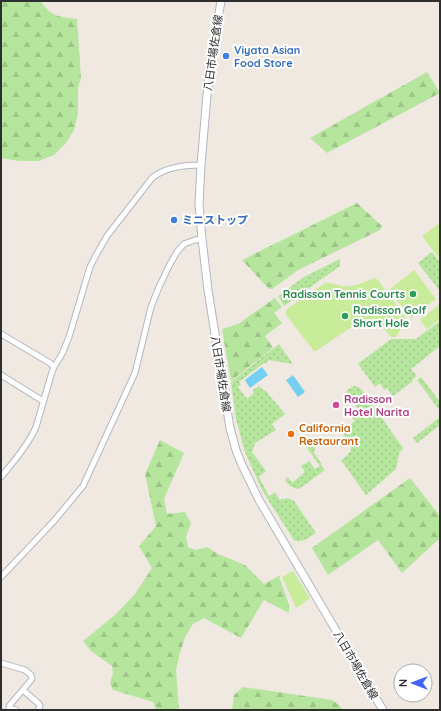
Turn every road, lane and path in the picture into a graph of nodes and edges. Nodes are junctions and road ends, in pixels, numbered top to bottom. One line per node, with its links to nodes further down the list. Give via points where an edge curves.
1 (221, 1): 2 (main road, 八日市場佐倉線, via 212,54)
2 (201, 165): 3 (main road, 八日市場佐倉線, via 199,204); 5 (street, via 186,165 157,174 107,236 90,267 69,338)
3 (202, 239): 9 (street, via 184,244 170,264 151,307 135,373 83,486); 14 (main road, 八日市場佐倉線, via 226,405 238,455 259,500)
4 (1, 334): 5 (street)
5 (54, 367): 7 (street)
6 (1, 375): 7 (street)
7 (43, 401): 8 (street, via 33,434)
8 (1, 477)
9 (1, 577)
10 (1, 663): 11 (street, via 29,672 32,679)
11 (23, 690): 12 (street, via 9,706); 13 (street, via 39,704)
12 (16, 710)
13 (38, 710)
14 (383, 710)

